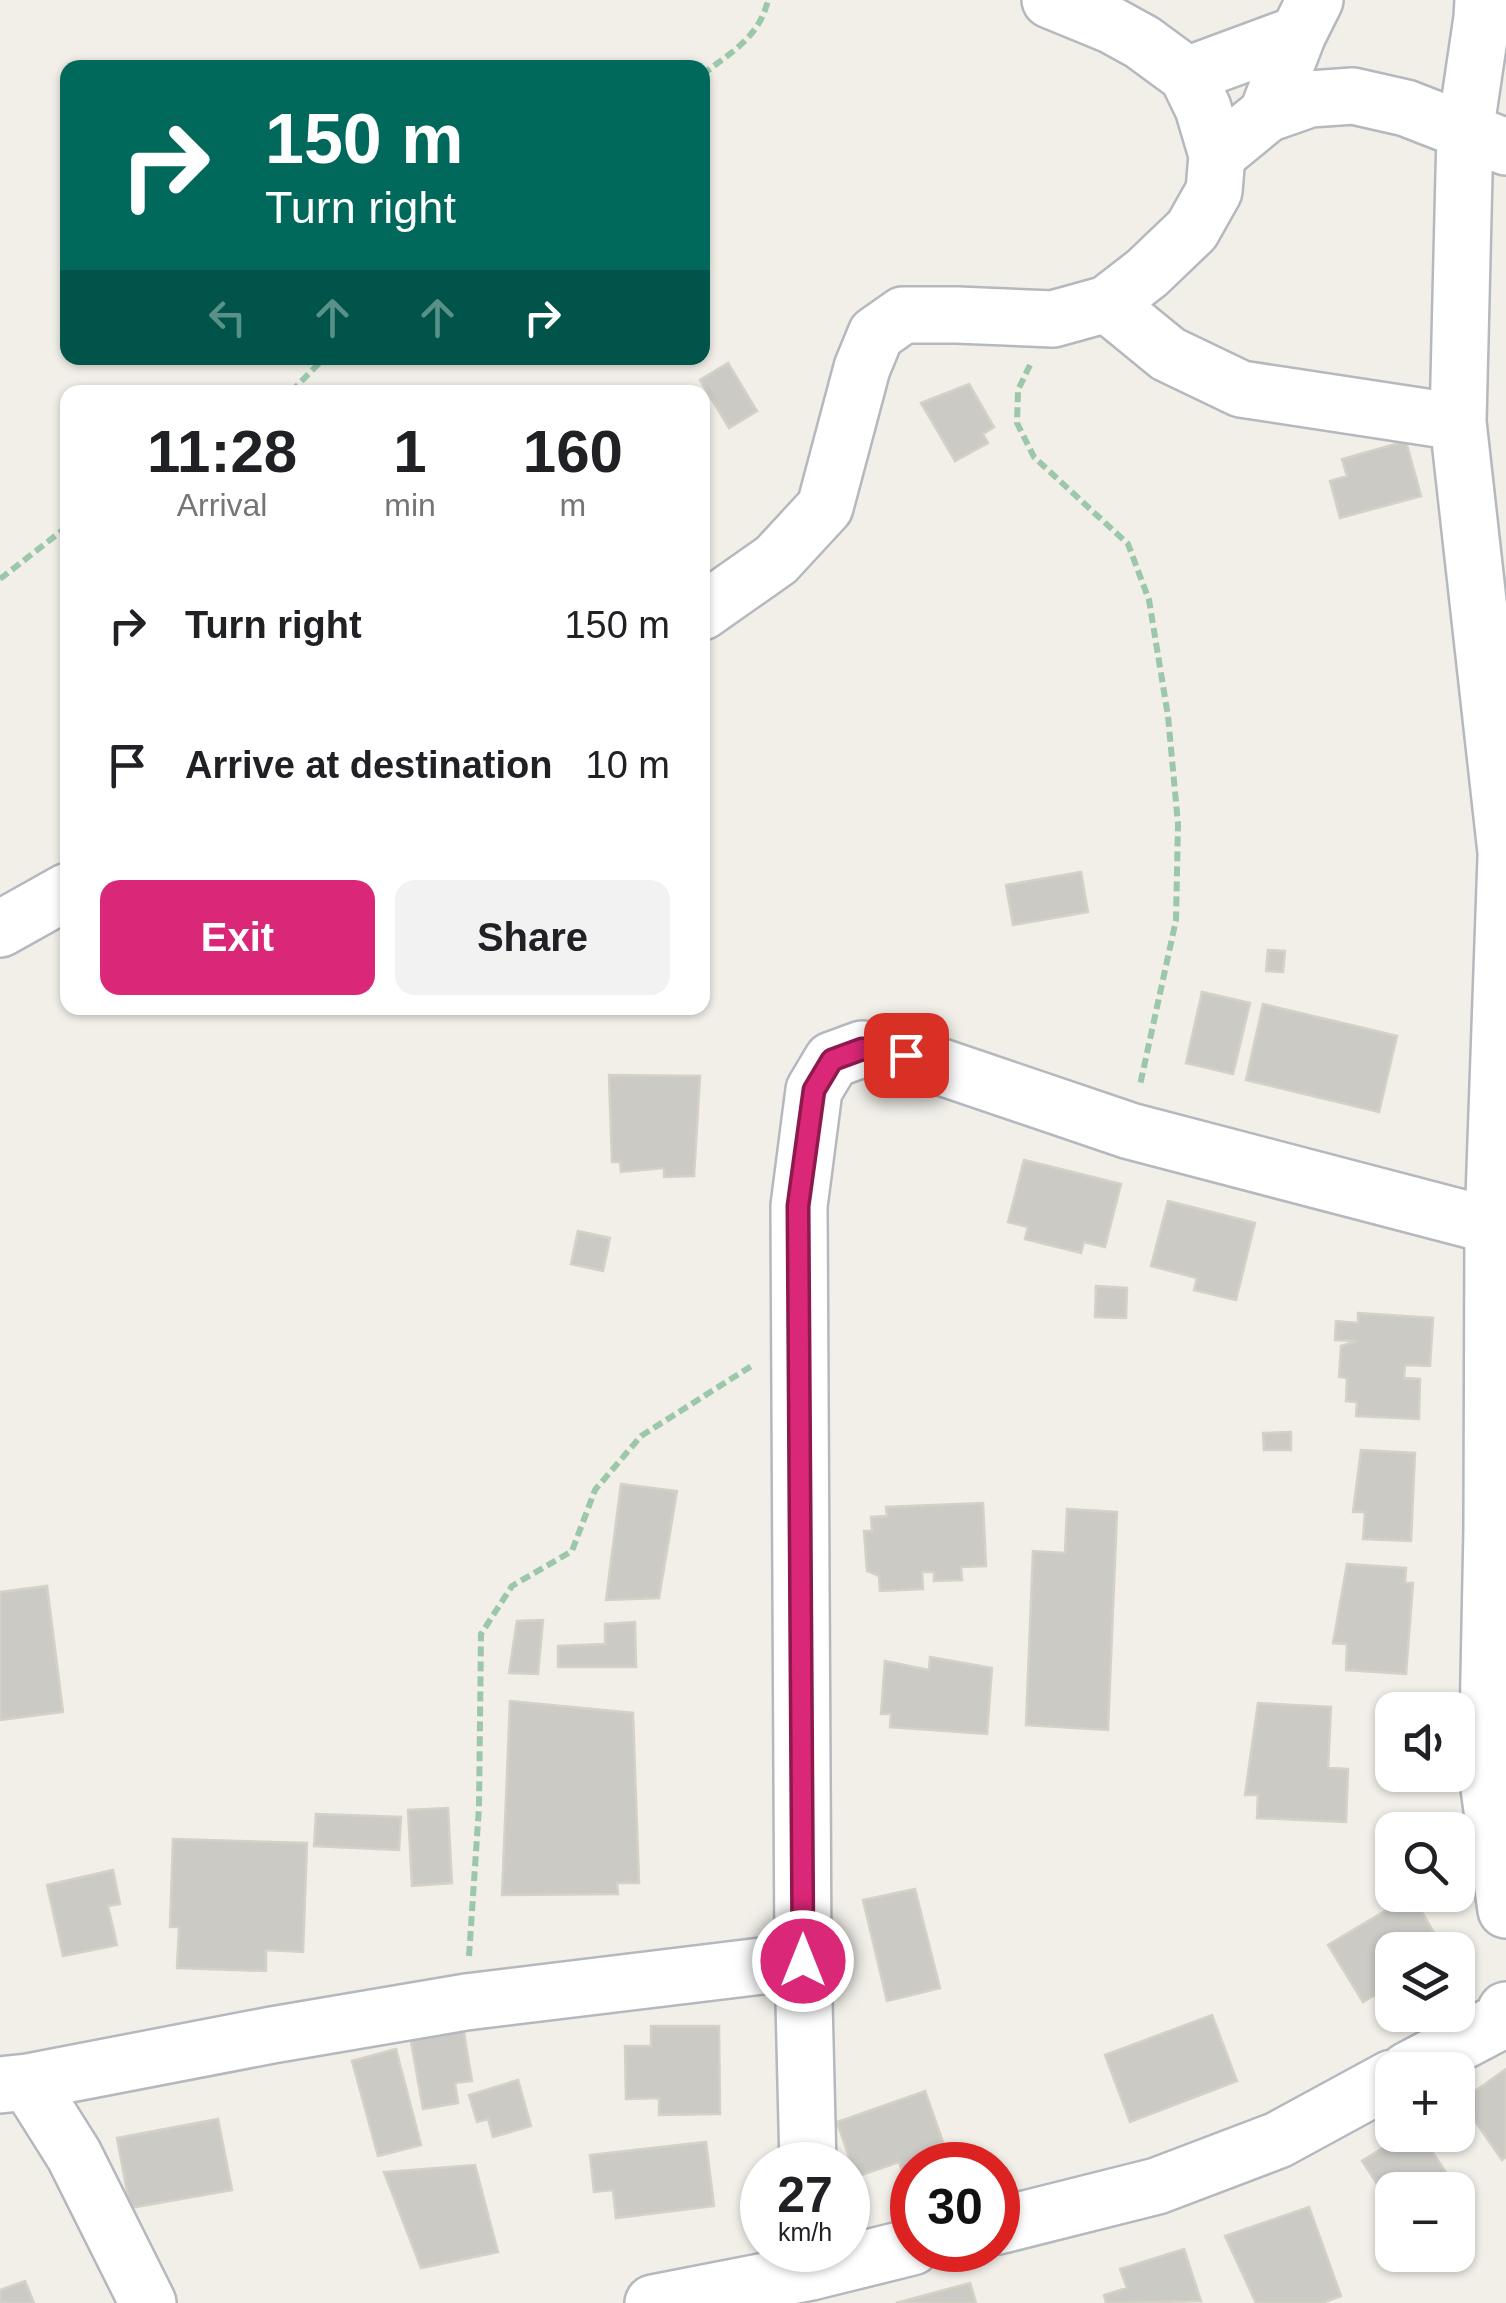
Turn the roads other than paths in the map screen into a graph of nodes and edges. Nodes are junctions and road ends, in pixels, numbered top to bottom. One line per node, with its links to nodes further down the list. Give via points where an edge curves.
1 (1050, 0): 4 (street, via 1112,25)
2 (1482, 0): 6 (street)
3 (1306, 17): 4 (street); 5 (street)
4 (1187, 75): 7 (street)
5 (1267, 114): 6 (street, via 1310,99 1353,96 1406,108); 7 (street)
6 (1485, 140): 9 (street)
7 (1218, 154): 8 (street, via 1214,192 1192,230)
8 (1107, 304): 9 (street, via 1168,354 1242,389); 10 (street, via 1053,320 903,316 876,334 825,507 776,560)
9 (1458, 422): 11 (street)
10 (710, 606)
11 (1503, 781): 12 (street)
12 (1506, 855): 15 (street)
13 (60, 895): 14 (street)
14 (0, 929)
15 (1493, 1226): 16 (street); 18 (street, via 1130,1131 906,1055 862,1049 832,1060 814,1090 798,1206)
16 (1499, 1526): 17 (street, via 1487,1774)
17 (1506, 1910)
18 (803, 1961): 21 (street, via 466,2002); 23 (street)
19 (1504, 2017): 20 (street)
20 (1441, 2052)
21 (14, 2084): 27 (street, via 74,2155)
22 (1375, 2087): 24 (street, via 1278,2140 1157,2186)
23 (807, 2142)
24 (1020, 2220)
25 (890, 2253): 26 (street)
26 (811, 2275): 28 (street)
27 (148, 2303)
28 (653, 2303)

